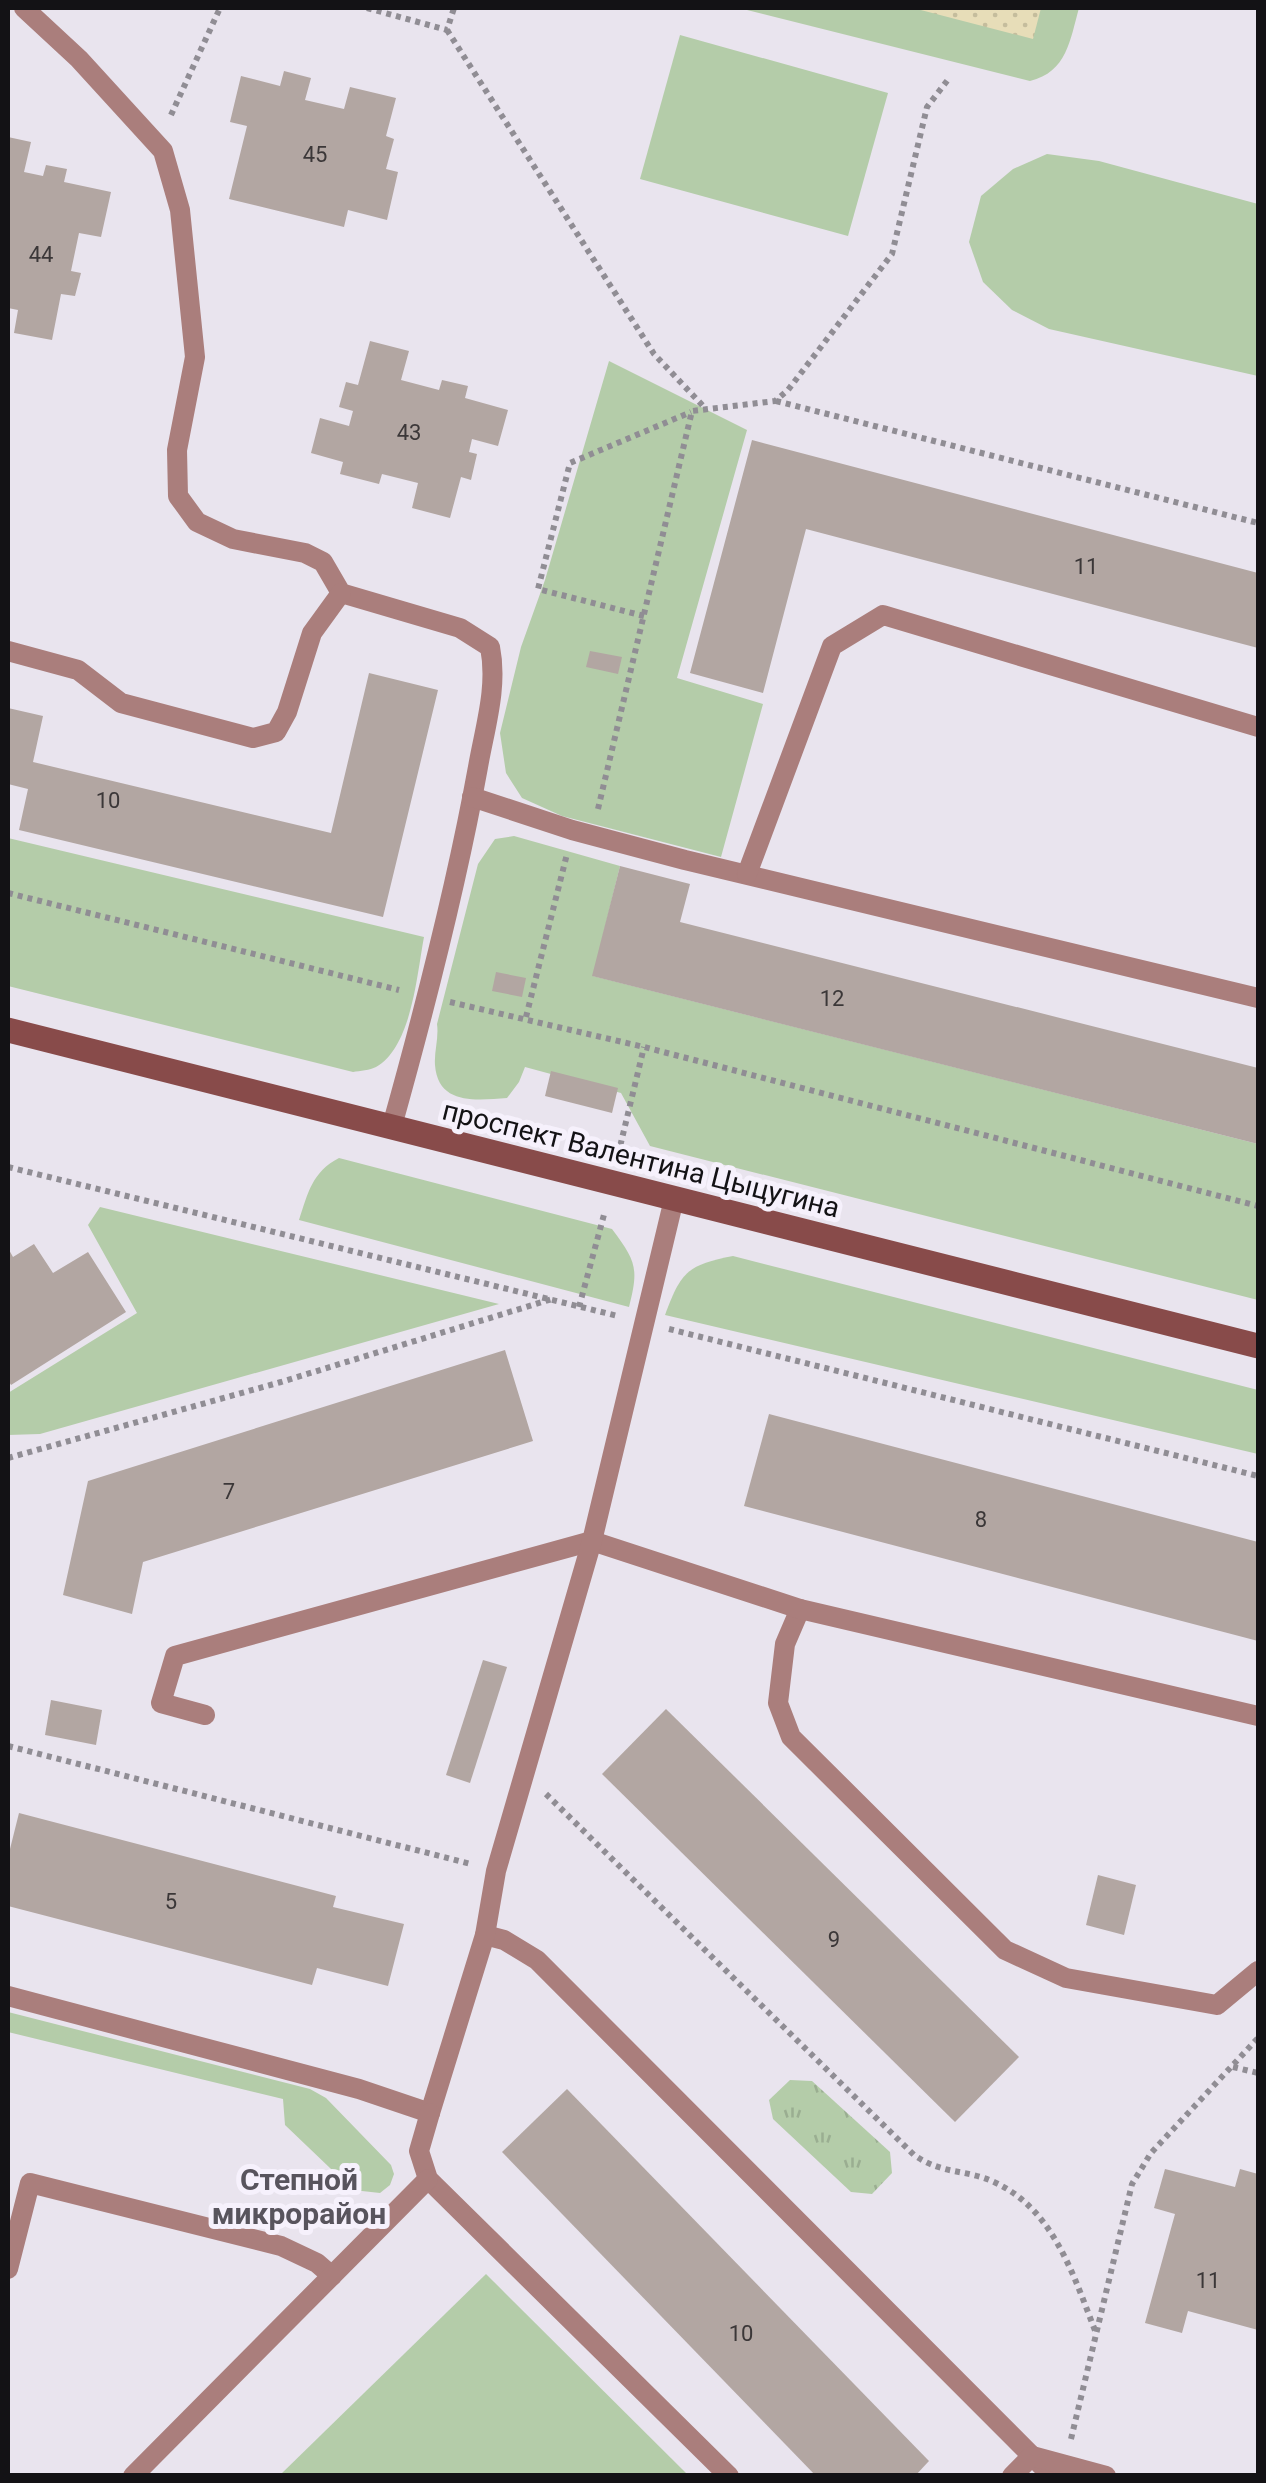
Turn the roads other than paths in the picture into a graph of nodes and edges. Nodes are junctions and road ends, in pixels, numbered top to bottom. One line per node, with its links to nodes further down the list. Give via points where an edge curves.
1 (24, 8): 2 (lane, via 162,151 180,210 195,357 177,450 178,496 197,522 232,539 322,562)
2 (341, 592): 3 (lane, via 312,633 276,732 253,738 120,703 78,670); 5 (lane, via 460,628 490,646 495,674)
3 (8, 651)
4 (1258, 727): 6 (lane, via 883,615 832,646)
5 (472, 797): 6 (lane); 9 (lane)
6 (747, 874): 7 (lane)
7 (1258, 998)
8 (8, 1030): 9 (main road, проспект Валентина Цыцугина)
9 (392, 1126): 10 (main road, проспект Валентина Цыцугина)
10 (674, 1199): 11 (main road, проспект Валентина Цыцугина); 12 (lane)
11 (1258, 1346)
12 (592, 1541): 13 (lane); 14 (lane, via 175,1656 160,1703); 16 (lane, via 496,1871)
13 (800, 1609): 15 (lane); 17 (lane, via 786,1644 778,1703 791,1737 1005,1950 1066,1978 1217,2005)
14 (206, 1716)
15 (1258, 1716)
16 (485, 1935): 19 (lane); 23 (lane, via 538,1960)
17 (1258, 1971)
18 (8, 1996): 19 (lane)
19 (430, 2114): 20 (lane, via 419,2151)
20 (428, 2179): 22 (lane); 26 (lane)
21 (8, 2269): 22 (lane, via 30,2182 281,2246)
22 (332, 2276): 25 (lane)
23 (1032, 2456): 24 (lane); 27 (lane)
24 (1059, 2470): 28 (lane)
25 (132, 2476)
26 (729, 2476)
27 (1012, 2476)
28 (1106, 2476)

